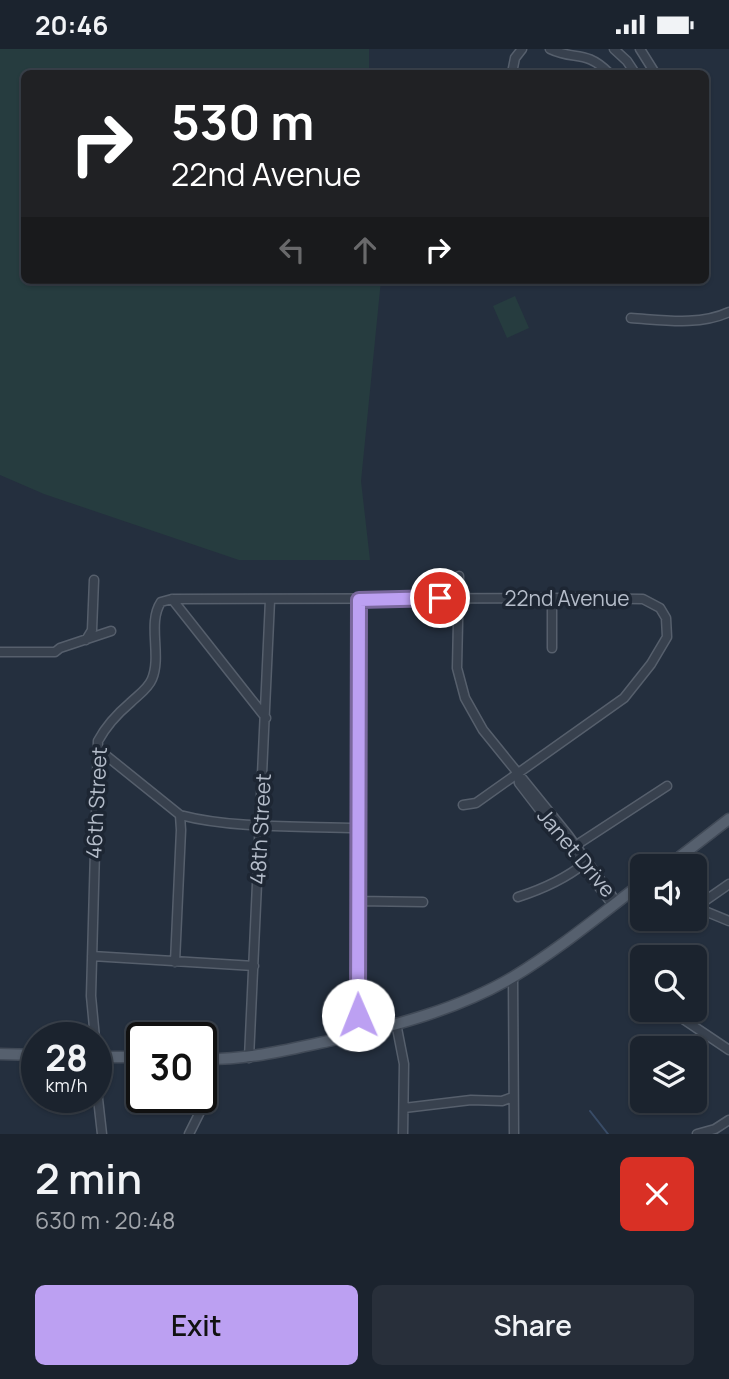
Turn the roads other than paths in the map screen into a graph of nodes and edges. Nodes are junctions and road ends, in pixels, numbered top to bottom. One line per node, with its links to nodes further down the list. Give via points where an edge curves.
1 (522, 49): 5 (street)
2 (550, 49): 6 (street, via 585,56)
3 (614, 49): 7 (street)
4 (640, 49): 8 (street)
5 (513, 70)
6 (606, 70)
7 (633, 70)
8 (653, 70)
9 (729, 312): 10 (street, via 697,320)
10 (631, 318)
11 (459, 576): 13 (street, Janet Drive)
12 (94, 580): 19 (street, via 92,630)
13 (458, 598): 15 (street, 22nd Avenue); 17 (street, 22nd Avenue); 24 (street, Janet Drive, via 457,668 465,698)
14 (172, 599): 16 (street, 22nd Avenue); 22 (street); 23 (street, 46th Street, via 157,608 157,652 151,682 104,730)
15 (552, 599): 20 (street); 24 (street, 22nd Avenue, via 643,599 664,613 667,637 625,698)
16 (270, 600): 17 (street, 22nd Avenue); 22 (street, 48th Street)
17 (359, 600): 30 (street)
18 (111, 631): 19 (street)
19 (86, 640): 21 (street, via 49,653)
20 (551, 648)
21 (0, 652)
22 (266, 718): 29 (street, 48th Street)
23 (98, 749): 27 (street); 43 (street, 46th Street)
24 (518, 772): 26 (street, via 476,803); 31 (street, Janet Drive)
25 (667, 786): 31 (street)
26 (463, 805)
27 (180, 815): 29 (street); 44 (street)
28 (729, 819): 32 (main road)
29 (262, 824): 30 (street); 45 (street, 48th Street)
30 (358, 828): 38 (street)
31 (573, 847): 33 (street, Janet Drive)
32 (684, 854)
33 (585, 863): 36 (street, via 547,887); 40 (street, Janet Drive)
34 (729, 884): 37 (street)
35 (630, 893): 40 (main road)
36 (518, 897)
37 (707, 899)
38 (358, 901): 39 (street); 50 (street)
39 (424, 902)
40 (617, 903): 46 (main road)
41 (707, 912): 42 (street)
42 (729, 921)
43 (92, 956): 44 (street); 47 (street, 46th Street)
44 (174, 962): 45 (street)
45 (254, 966): 54 (street, 48th Street)
46 (513, 977): 49 (main road, via 464,1001); 56 (street)
47 (93, 1022)
48 (687, 1022): 51 (street)
49 (396, 1023): 50 (main road); 57 (street, via 404,1064)
50 (359, 1034): 54 (main road)
51 (729, 1050)
52 (0, 1054): 53 (main road)
53 (21, 1055)
54 (249, 1058): 55 (main road)
55 (217, 1059)
56 (513, 1097): 57 (street); 65 (street)
57 (404, 1108): 64 (street)
58 (100, 1113): 62 (street)
59 (200, 1113): 63 (street)
60 (729, 1120): 61 (street)
61 (717, 1131): 66 (street)
62 (102, 1134)
63 (189, 1134)
64 (403, 1134)
65 (514, 1134)
66 (697, 1134)

